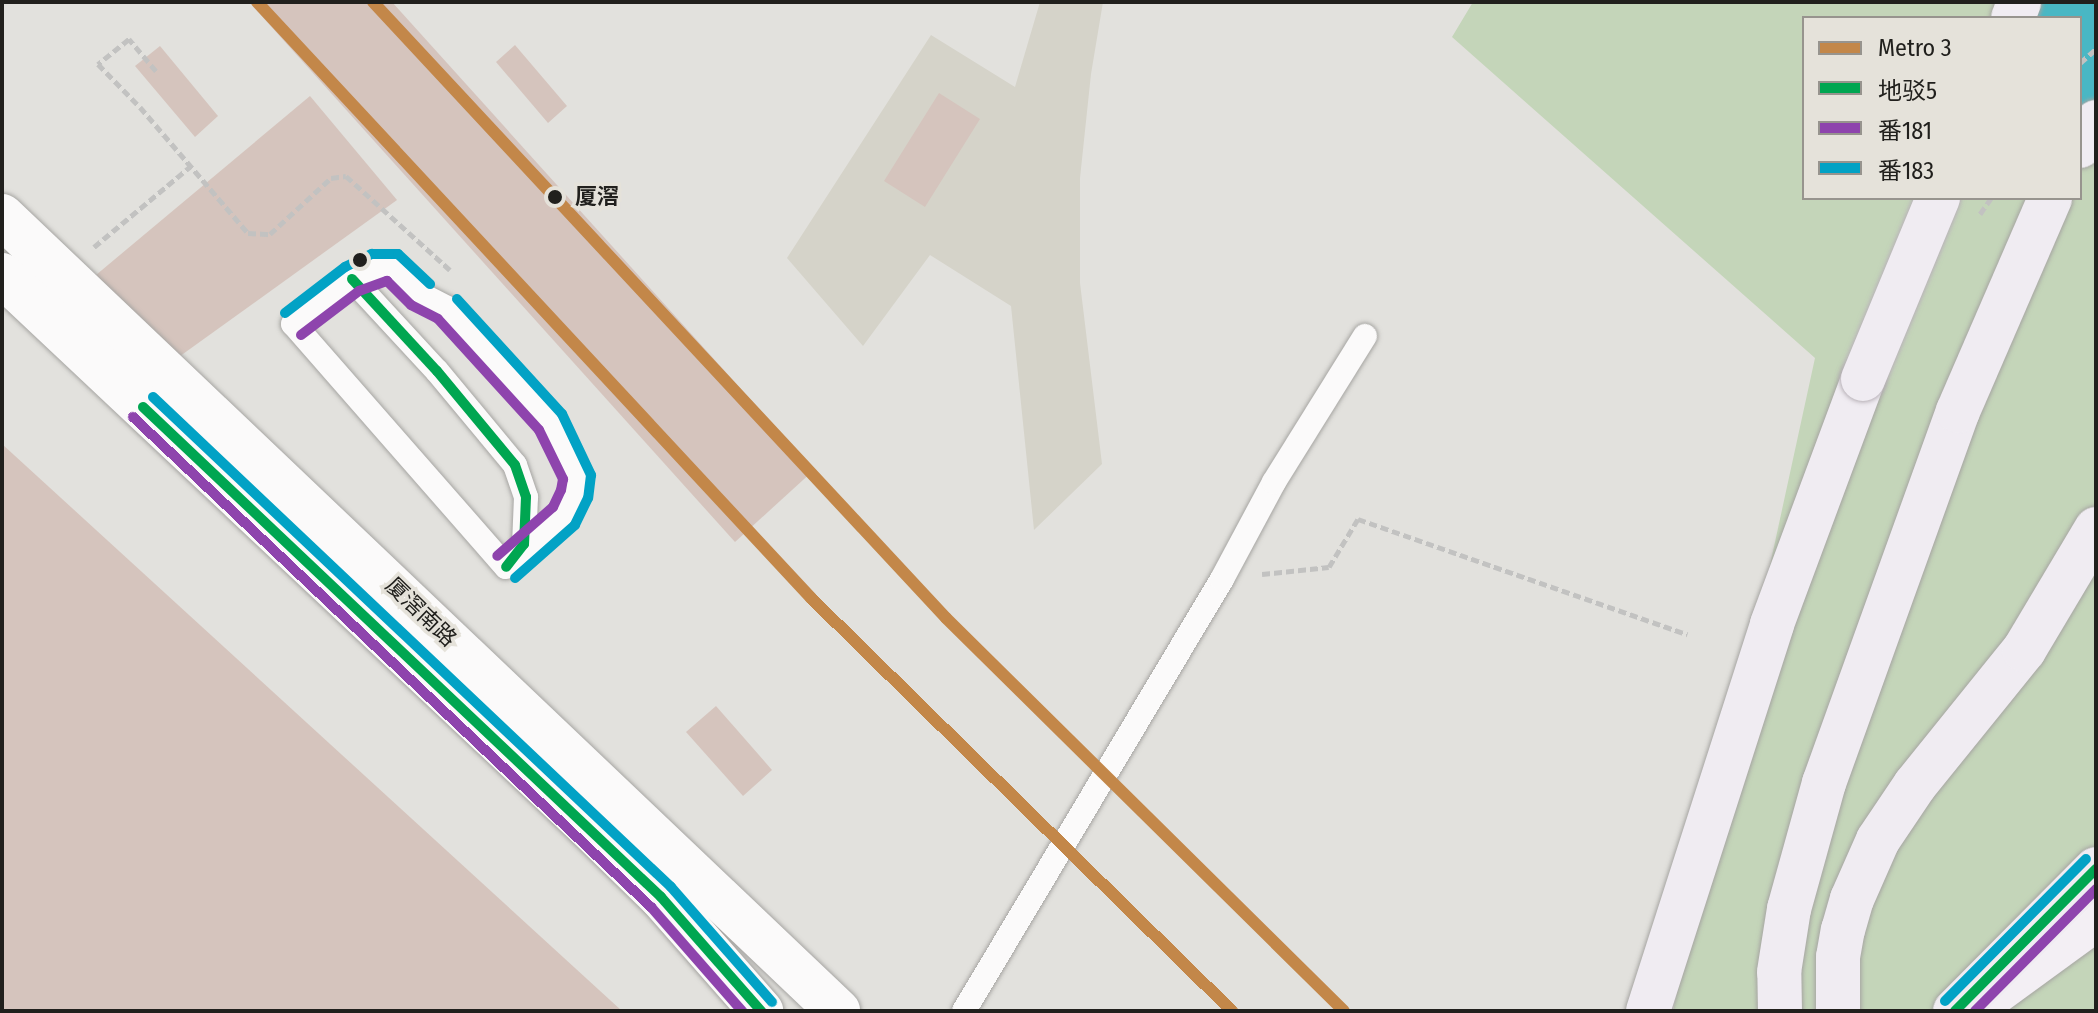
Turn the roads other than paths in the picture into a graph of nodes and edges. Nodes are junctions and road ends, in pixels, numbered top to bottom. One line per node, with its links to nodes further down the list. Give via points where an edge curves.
1 (2096, 122): 2 (highway)
2 (2082, 143)
3 (1937, 200): 16 (highway, bridge, via 1863,379 1772,624)
4 (2044, 209): 17 (highway, via 1958,411 1808,832 1783,943)
5 (2, 216): 14 (street, 厦滘南路)
6 (2, 275): 13 (street, 厦滘南路, via 588,826 661,897)
7 (352, 279): 10 (lane, via 515,465 526,497 524,544); 10 (lane, via 293,324); 10 (lane, via 374,268 392,267 420,294 447,308 551,422 577,477 575,494 564,516)
8 (1365, 336): 15 (lane)
9 (2096, 529): 18 (highway, via 2047,614 1897,810 1865,866 1843,930)
10 (506, 567)
11 (2096, 869): 19 (highway)
12 (2096, 919): 20 (main road)
13 (761, 1011)
14 (838, 1011)
15 (964, 1011)
16 (1648, 1011)
17 (1780, 1011)
18 (1838, 1011)
19 (1955, 1011)
20 (1969, 1011)

